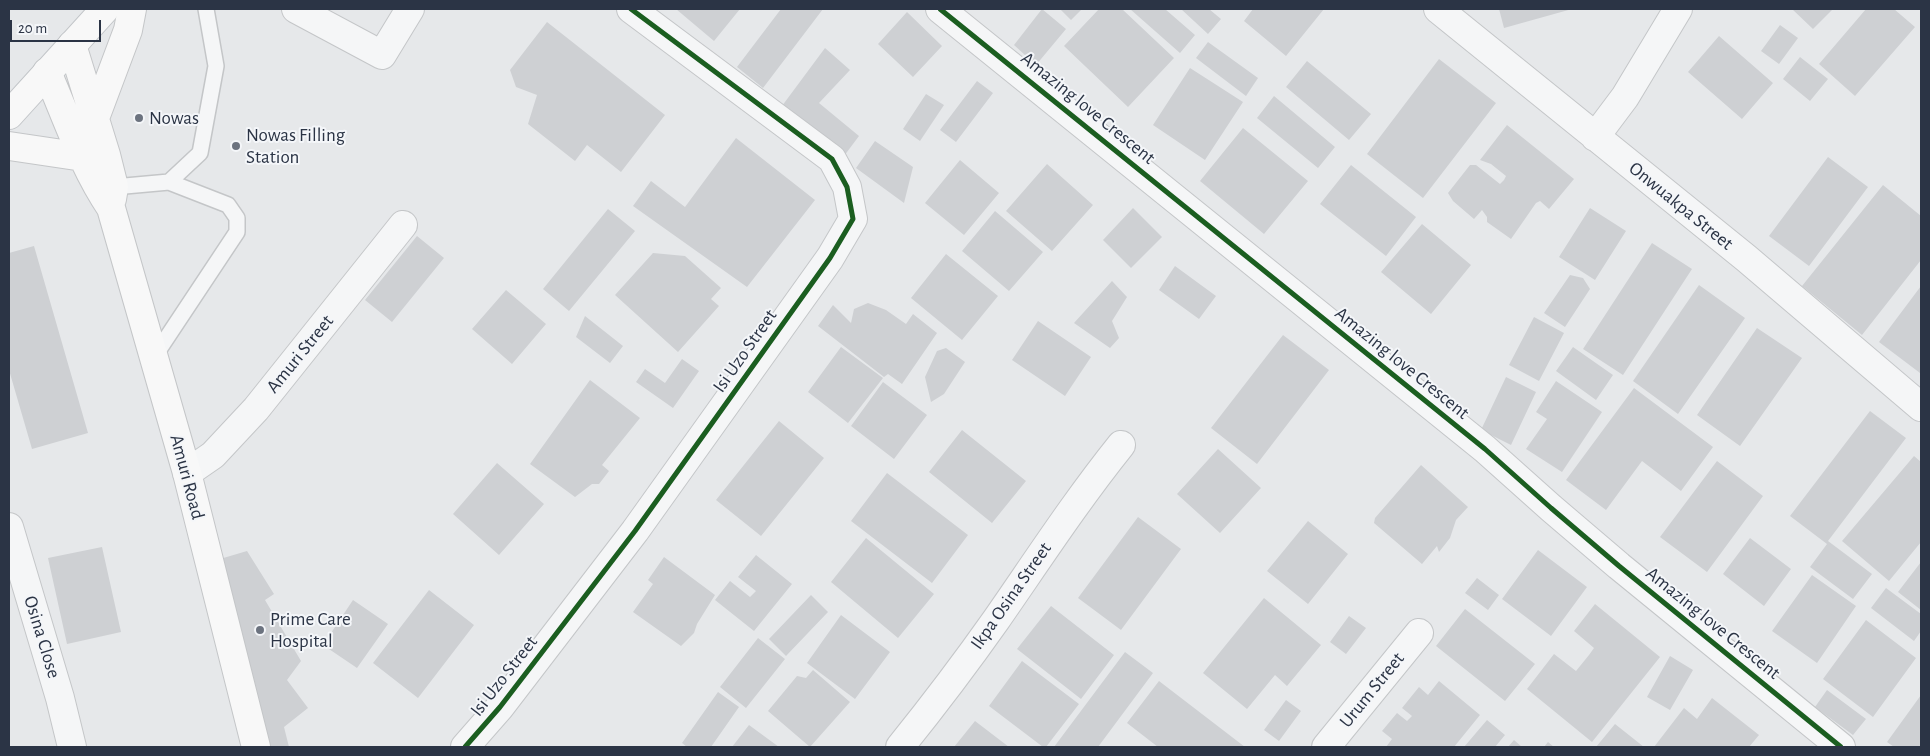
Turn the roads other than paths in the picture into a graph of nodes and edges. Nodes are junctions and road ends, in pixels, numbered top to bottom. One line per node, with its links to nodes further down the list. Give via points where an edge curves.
1 (105, 9): 10 (main road)
2 (132, 9): 13 (main road, via 128,30)
3 (206, 9): 17 (lane, via 216,66 200,154)
4 (296, 9): 5 (street, via 382,55)
5 (410, 9)
6 (631, 9): 29 (street, Isi Uzo Street, via 832,159 847,187 853,219 830,258 635,531 500,707)
7 (940, 9): 32 (street, Amazing love Crescent, via 1485,449 1604,553)
8 (1438, 9): 14 (street, Onwuakpa Street)
9 (1678, 9): 14 (street, via 1625,97)
10 (72, 44): 11 (main road); 13 (main road, Amuri Road)
11 (48, 72): 12 (main road); 16 (main road, Amuri Road)
12 (9, 115)
13 (95, 118): 18 (main road, Amuri Road)
14 (1595, 137): 21 (street, Onwuakpa Street, via 1746,258)
15 (9, 146): 16 (main road)
16 (83, 156): 18 (main road, Amuri Road, via 100,192)
17 (170, 182): 18 (lane); 20 (lane, via 228,205 237,218 237,232)
18 (112, 198): 20 (main road, Amuri Road)
19 (403, 225): 23 (street, Amuri Street, via 256,409 213,455)
20 (154, 357): 23 (main road, Amuri Road)
21 (1921, 407)
22 (1121, 445): 30 (street, Ikpa Osina Street, via 1068,514 939,698)
23 (187, 473): 28 (main road, Amuri Road)
24 (9, 527): 25 (street, Osina Close)
25 (13, 558): 27 (street, Osina Close, via 60,698)
26 (1419, 633): 31 (street, Urum Street)
27 (72, 747)
28 (256, 747)
29 (465, 747)
30 (900, 747)
31 (1326, 747)
32 (1841, 747)

